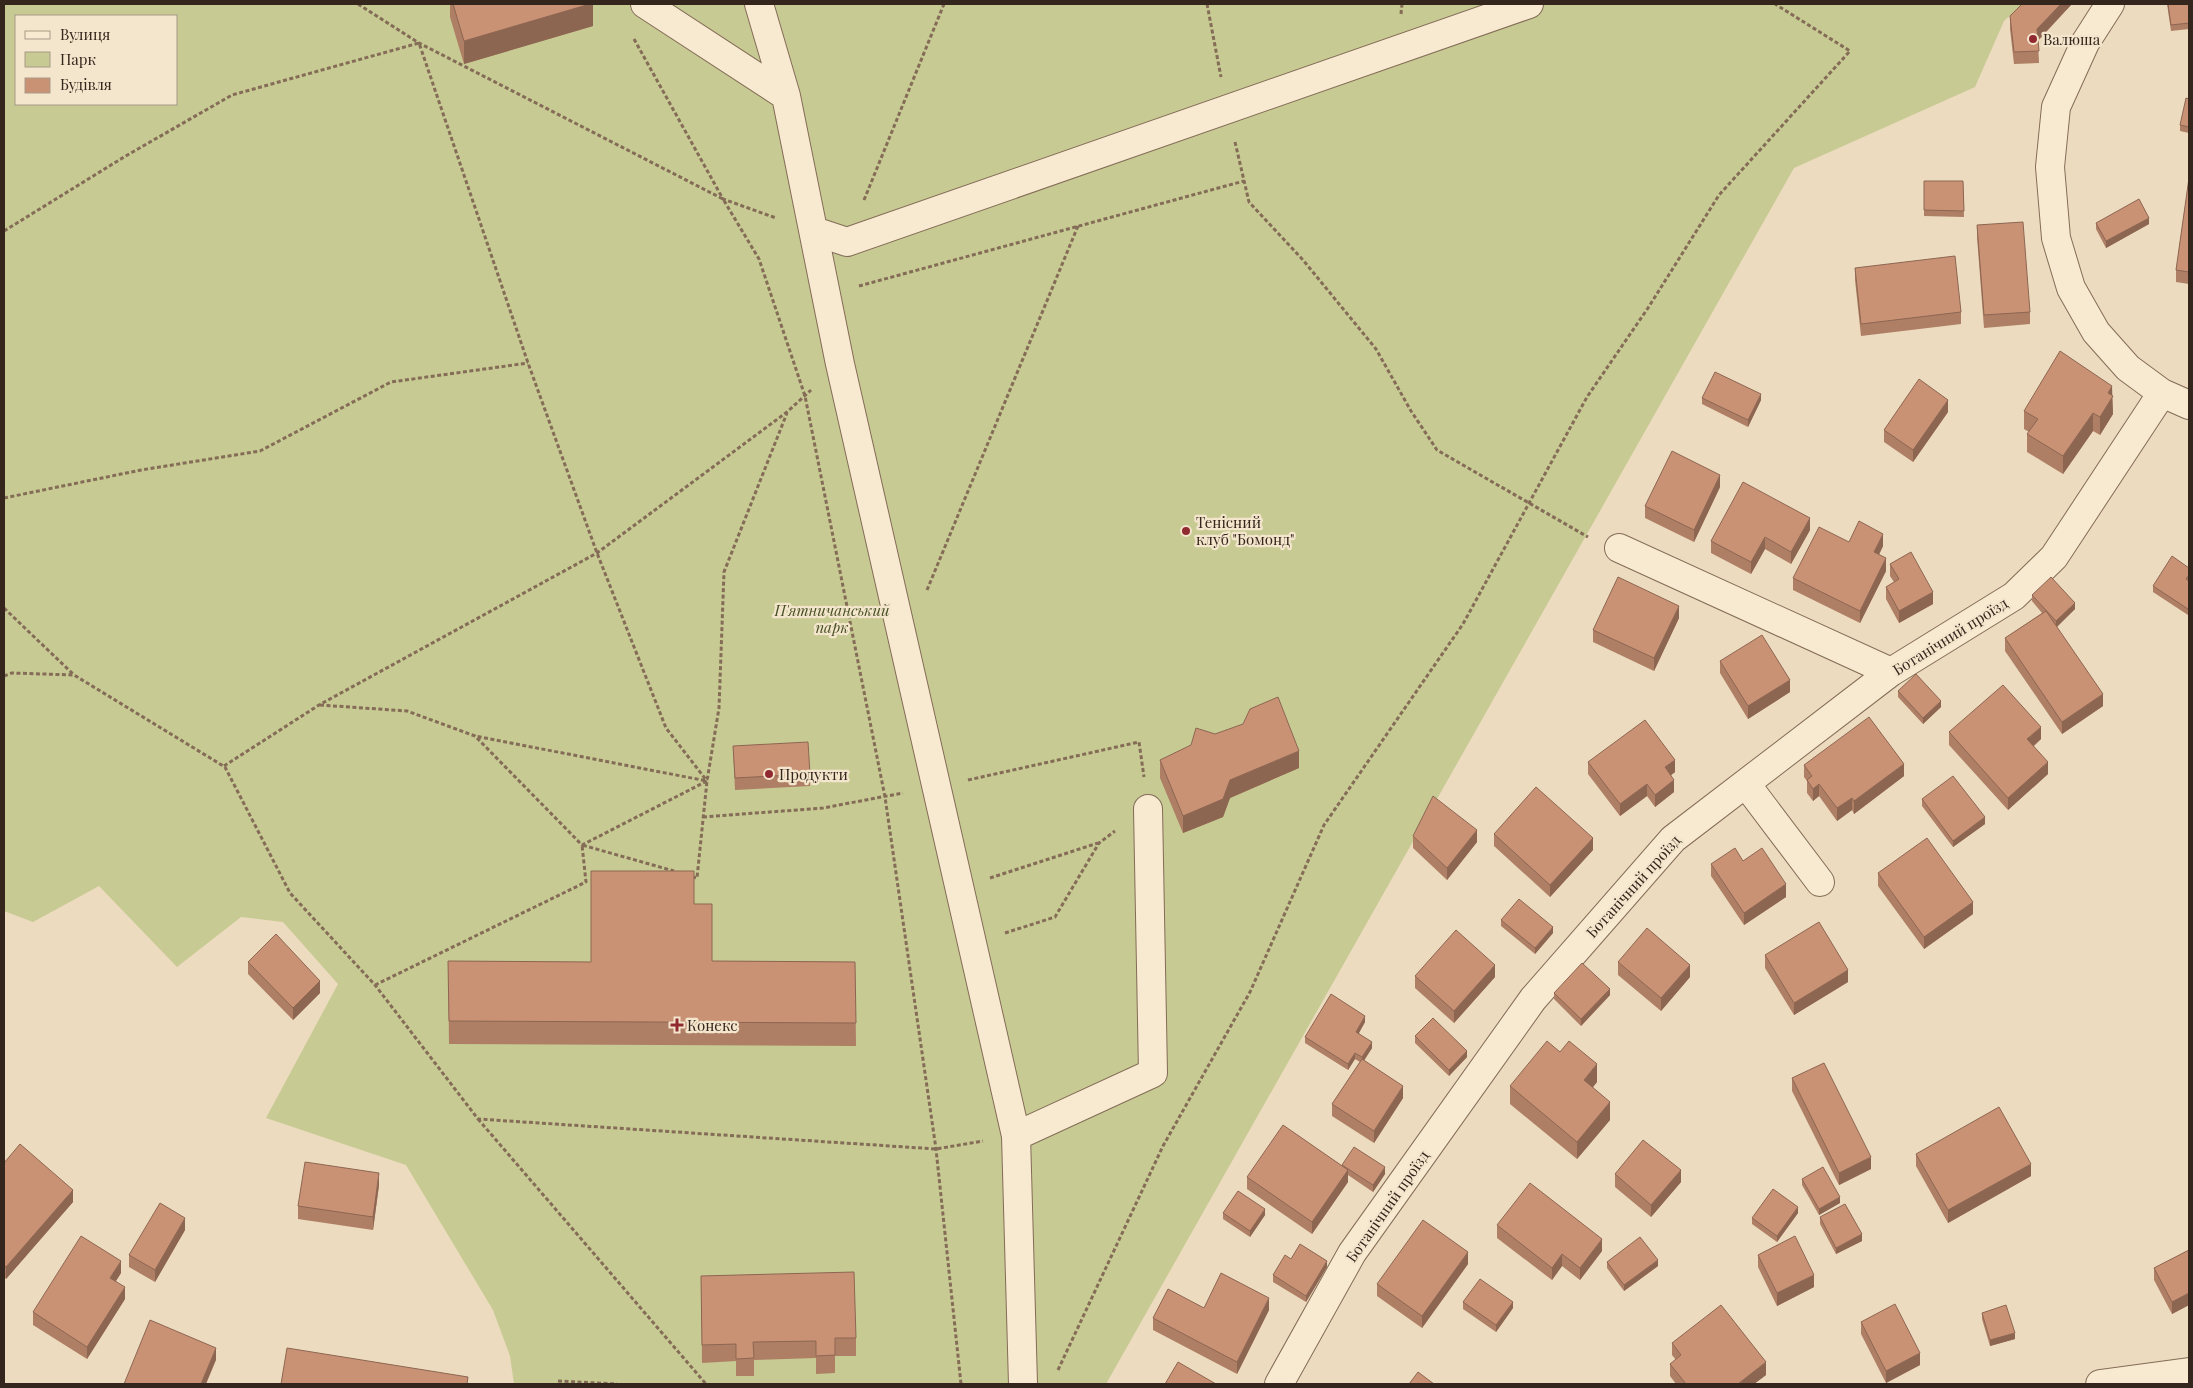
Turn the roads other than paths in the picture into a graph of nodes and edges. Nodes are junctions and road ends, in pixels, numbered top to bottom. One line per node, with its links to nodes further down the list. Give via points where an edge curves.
1 (645, 4): 5 (street)
2 (760, 4): 5 (street)
3 (1529, 4): 6 (street, via 847,242)
4 (2110, 4): 7 (street, via 2085,43 2056,107 2050,167 2056,238 2071,288 2096,332 2128,368)
5 (786, 96): 6 (street)
6 (814, 231): 14 (street, via 840,364)
7 (2162, 393): 8 (street); 10 (street, Ботанічний проїзд, via 2054,557 2014,596)
8 (2189, 405)
9 (1619, 548): 10 (street)
10 (1891, 672): 11 (street, Ботанічний проїзд)
11 (1746, 784): 13 (street); 17 (street, Ботанічний проїзд, via 1673,838 1533,999 1352,1253)
12 (1148, 809): 14 (street, via 1153,1074)
13 (1820, 882)
14 (1016, 1136): 16 (street)
15 (2189, 1372): 18 (street)
16 (1022, 1384)
17 (1279, 1384)
18 (2100, 1384)

